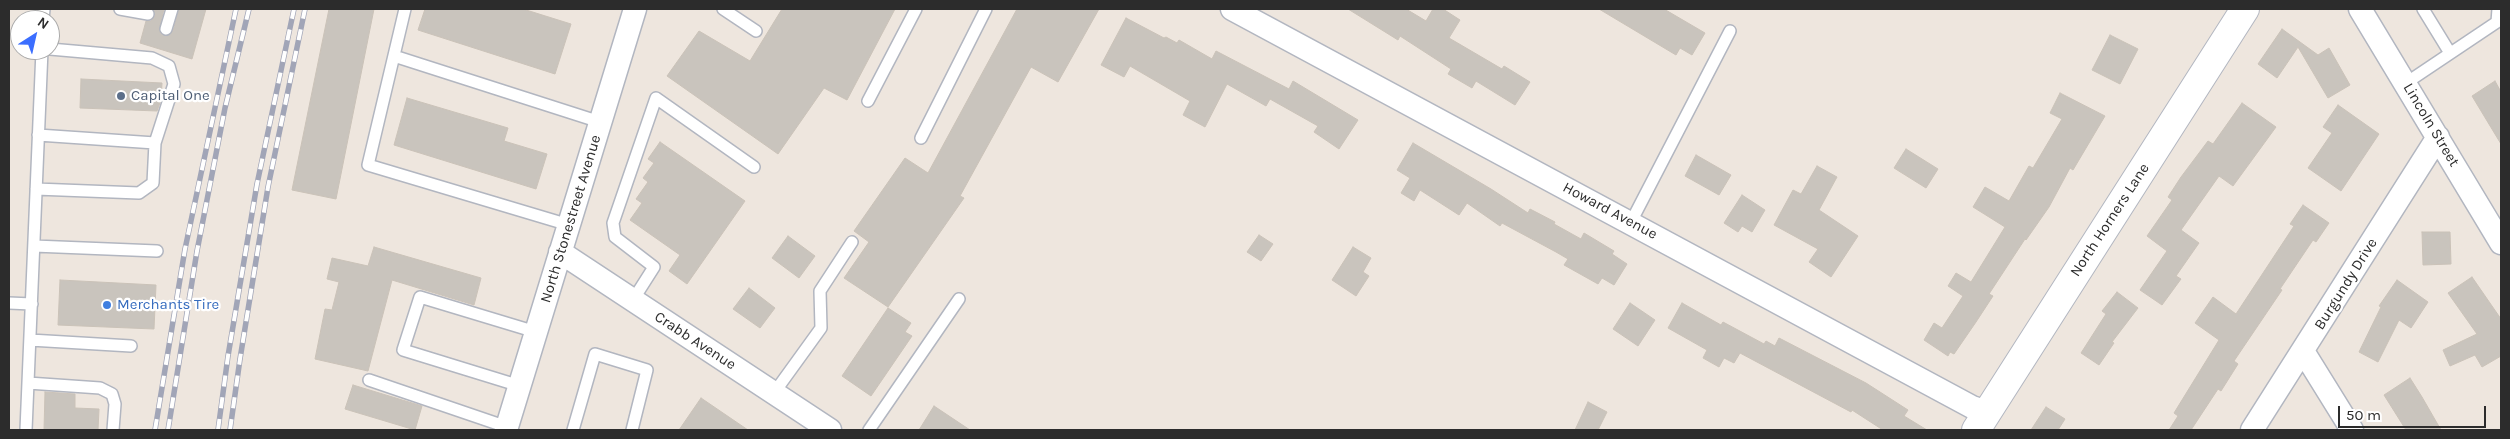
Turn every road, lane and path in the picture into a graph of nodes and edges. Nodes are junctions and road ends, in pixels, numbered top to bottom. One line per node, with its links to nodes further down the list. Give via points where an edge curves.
1 (120, 9): 13 (lane)
2 (172, 9): 14 (lane)
3 (405, 9): 19 (lane)
4 (635, 9): 23 (street, North Stonestreet Avenue)
5 (723, 9): 15 (lane)
6 (916, 9): 22 (lane)
7 (986, 9): 26 (lane)
8 (1232, 9): 30 (street, Howard Avenue)
9 (2245, 9): 49 (street, North Horners Lane)
10 (2360, 9): 21 (street, Lincoln Street)
11 (2423, 9): 18 (lane)
12 (2498, 9): 18 (lane, via 2497,22)
13 (148, 14)
14 (166, 29)
15 (756, 31)
16 (1730, 31): 30 (lane)
17 (60, 50): 27 (lane, via 152,58 169,66 174,84)
18 (2450, 53): 21 (lane)
19 (394, 56): 23 (lane); 31 (lane, via 368,165)
20 (42, 60): 24 (lane)
21 (2406, 82): 25 (street, Lincoln Street)
22 (868, 101)
23 (600, 122): 31 (street, North Stonestreet Avenue)
24 (38, 135): 27 (lane); 29 (lane)
25 (2438, 137): 33 (street, Lincoln Street); 44 (street, Burgundy Drive)
26 (921, 138)
27 (155, 143): 29 (lane, via 153,183 139,193)
28 (754, 167): 38 (lane, via 656,98 613,223 616,237 654,267)
29 (36, 189): 34 (lane)
30 (1630, 222): 49 (street, Howard Avenue, via 1972,407)
31 (569, 225): 36 (street, North Stonestreet Avenue)
32 (852, 242): 48 (lane, via 820,291 821,328)
33 (2501, 243)
34 (34, 246): 35 (lane); 40 (lane)
35 (157, 251)
36 (560, 252): 38 (street, Crabb Avenue); 41 (street, North Stonestreet Avenue)
37 (960, 299): 56 (lane)
38 (632, 300): 48 (street, Crabb Avenue)
39 (9, 303): 40 (lane)
40 (32, 304): 42 (lane)
41 (536, 332): 47 (street, North Stonestreet Avenue); 47 (lane, via 420,297 403,350)
42 (30, 340): 43 (lane); 46 (lane)
43 (131, 346)
44 (2303, 351): 57 (street, Burgundy Drive); 58 (street)
45 (369, 380): 50 (lane)
46 (28, 383): 51 (lane); 52 (lane, via 100,388 112,394 115,404)
47 (520, 386): 50 (street, North Stonestreet Avenue)
48 (774, 393): 55 (street, Crabb Avenue)
49 (1982, 421)
50 (507, 429)
51 (26, 430)
52 (113, 430)
53 (573, 430): 54 (lane, via 595,354 647,370)
54 (632, 430)
55 (830, 430)
56 (869, 430)
57 (2252, 430)
58 (2352, 430)

